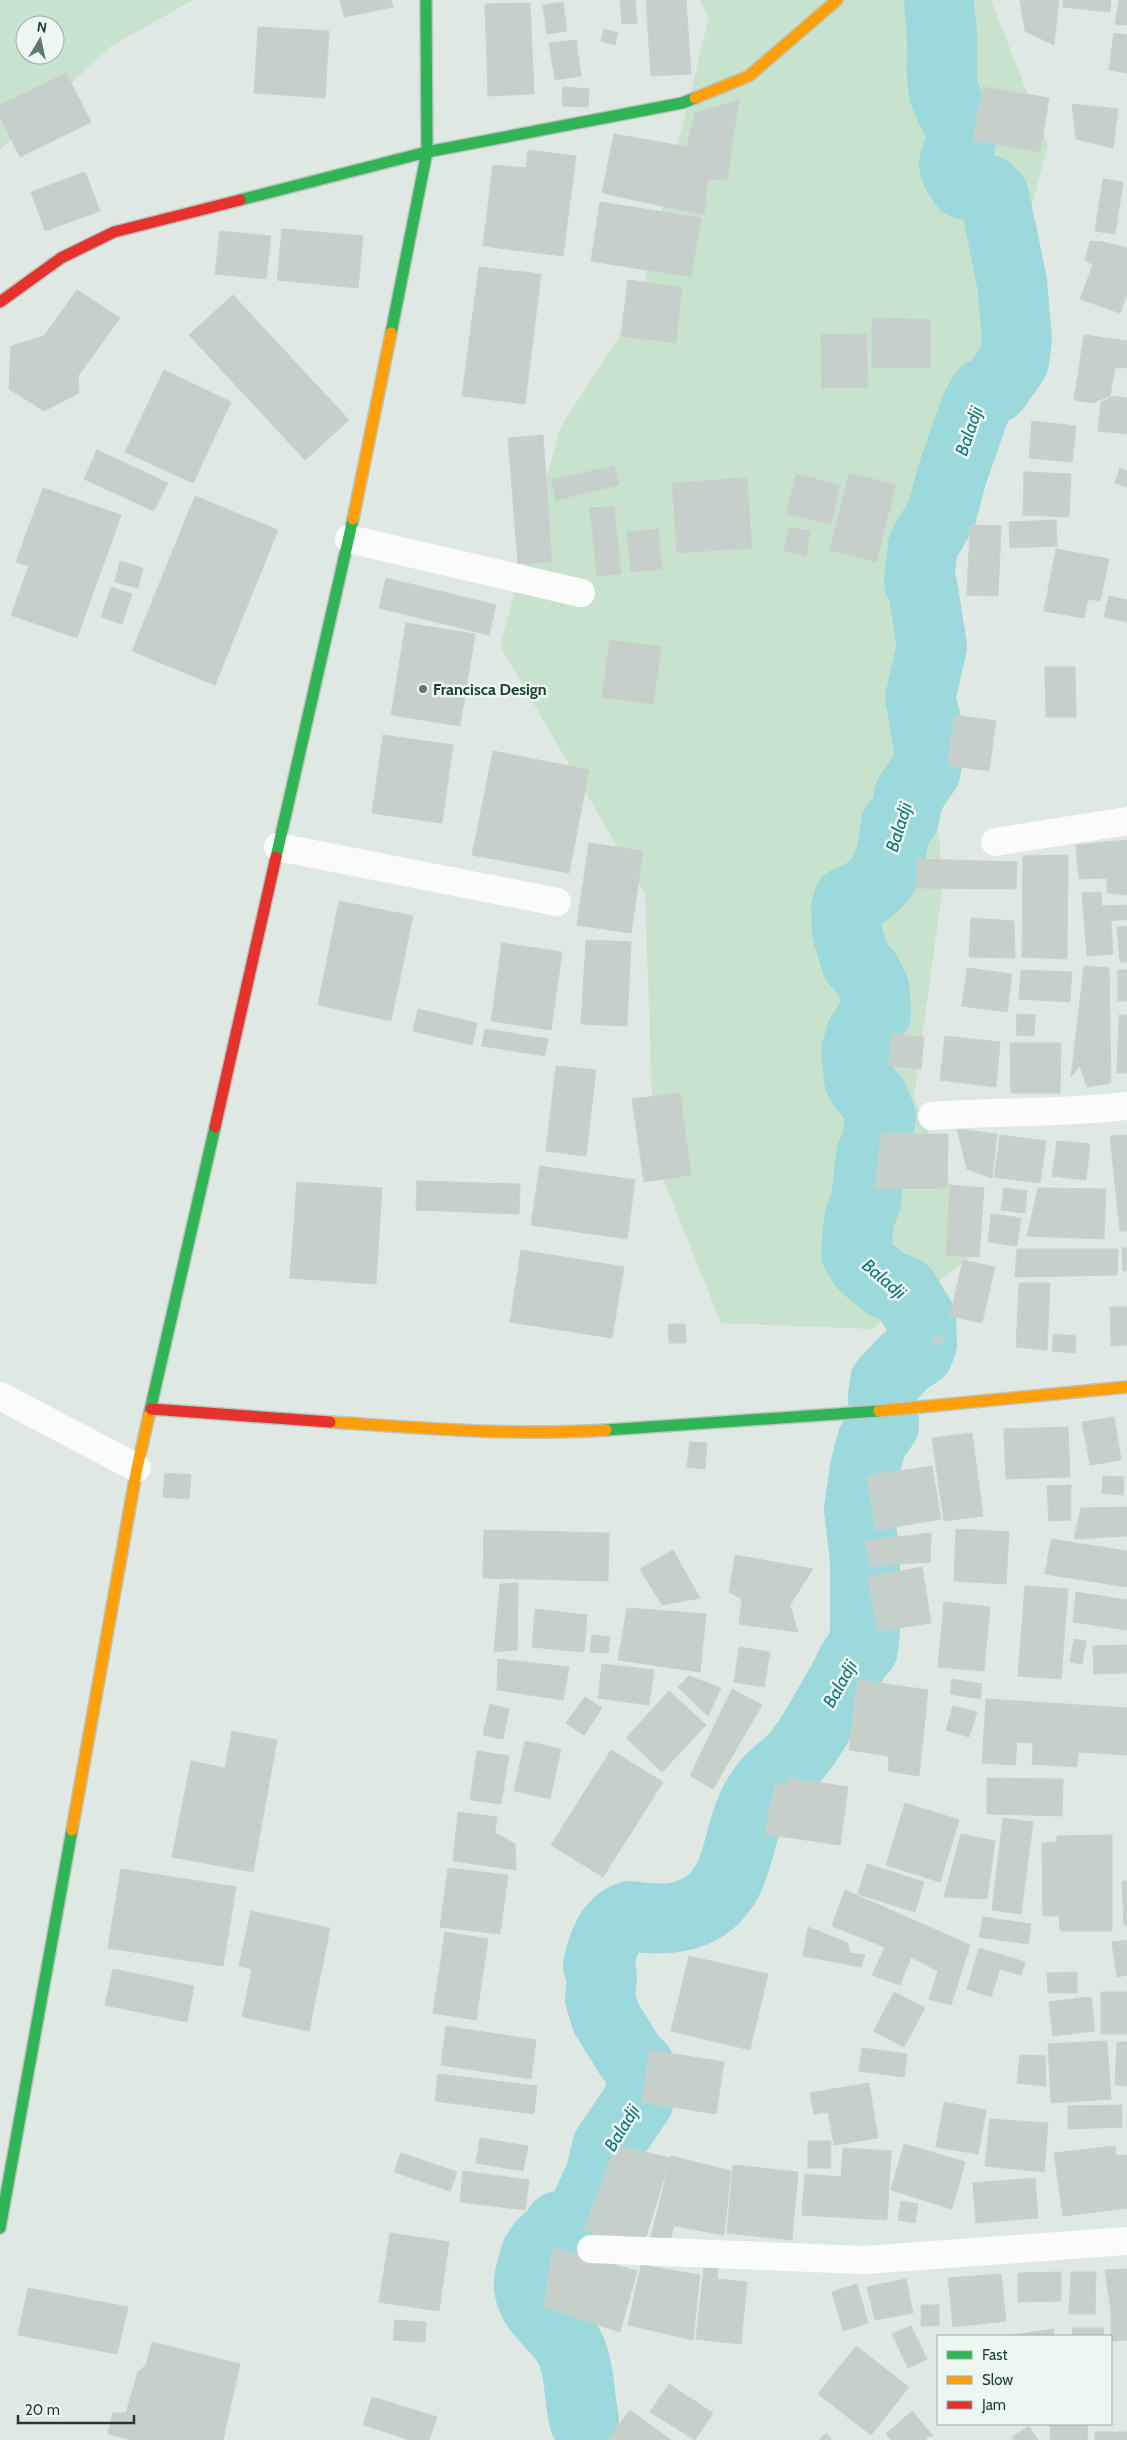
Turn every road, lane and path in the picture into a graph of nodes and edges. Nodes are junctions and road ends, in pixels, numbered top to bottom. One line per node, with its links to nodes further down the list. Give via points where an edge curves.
1 (426, 0): 3 (street)
2 (837, 0): 3 (street, via 749,76 682,103)
3 (427, 152): 4 (street, via 114,232 61,258); 5 (street)
4 (0, 302)
5 (349, 539): 6 (street); 9 (street)
6 (581, 593)
7 (1127, 821): 8 (street)
8 (995, 842)
9 (278, 847): 10 (street); 15 (street)
10 (557, 902)
11 (1127, 1106): 12 (street, via 1081,1112)
12 (932, 1116)
13 (1127, 1387): 15 (street, via 885,1411 569,1432 471,1432)
14 (0, 1396): 16 (street)
15 (151, 1409): 16 (street)
16 (137, 1468): 17 (street)
17 (0, 2228)
18 (1127, 2241): 19 (street, via 864,2260)
19 (591, 2249)

